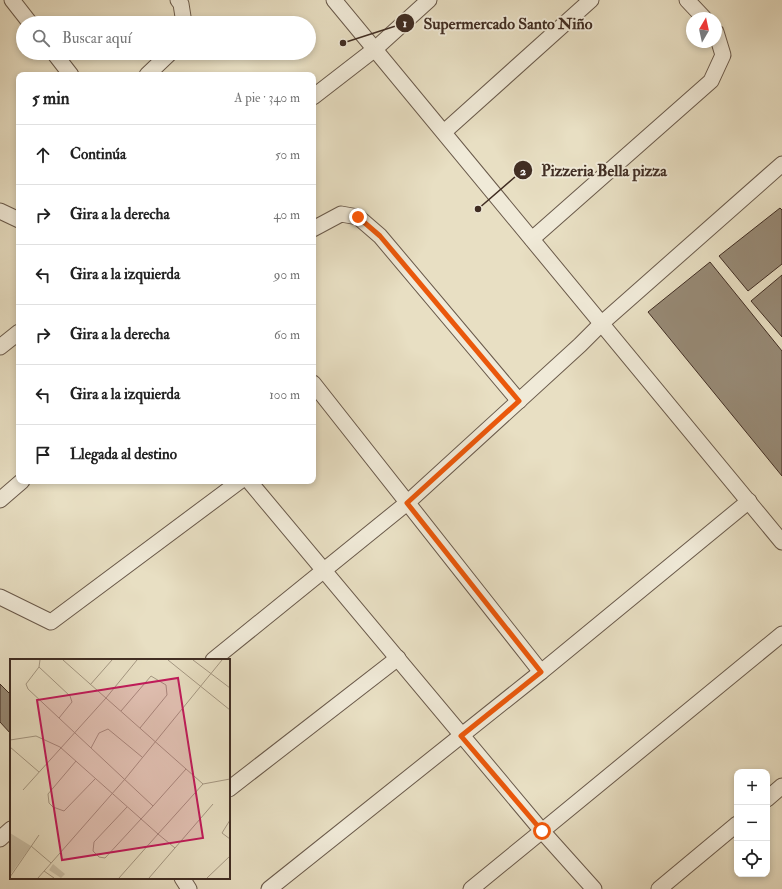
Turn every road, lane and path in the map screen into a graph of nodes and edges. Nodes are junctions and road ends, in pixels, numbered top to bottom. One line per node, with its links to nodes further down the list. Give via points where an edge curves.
1 (12, 0): 8 (street)
2 (178, 0): 9 (street)
3 (334, 0): 11 (street)
4 (429, 0): 11 (street)
5 (591, 0): 17 (street)
6 (687, 0): 7 (street)
7 (698, 12)
8 (25, 16)
9 (183, 16)
10 (721, 48): 22 (street, via 723,55 711,81)
11 (375, 49): 16 (street); 17 (street)
12 (59, 60): 14 (street)
13 (163, 60): 15 (street)
14 (69, 72)
15 (150, 72)
16 (316, 95)
17 (444, 132): 22 (street)
18 (782, 164): 23 (street)
19 (0, 211): 20 (street)
20 (16, 219)
21 (316, 227): 27 (street, via 341,214 358,217 380,236)
22 (532, 239): 23 (street)
23 (602, 323): 27 (street); 32 (street)
24 (16, 334): 25 (street)
25 (0, 347)
26 (316, 387): 33 (street)
27 (519, 401): 33 (street)
28 (19, 484): 31 (street)
29 (236, 484): 36 (street, via 51,622)
30 (252, 484): 35 (street)
31 (0, 500)
32 (749, 501): 34 (street); 40 (street)
33 (407, 503): 35 (street); 40 (street)
34 (782, 542)
35 (323, 569): 38 (street); 39 (street)
36 (0, 597)
37 (782, 634): 47 (street)
38 (398, 658): 41 (street); 43 (street)
39 (214, 659)
40 (541, 672): 41 (street)
41 (461, 736): 47 (street); 51 (street)
42 (782, 786): 44 (street)
43 (230, 787)
44 (770, 796)
45 (734, 826): 54 (street)
46 (10, 831): 48 (street)
47 (542, 831): 52 (street); 53 (street)
48 (0, 839)
49 (183, 879): 50 (street)
50 (189, 889)
51 (270, 889)
52 (471, 889)
53 (594, 889)
54 (659, 889)

